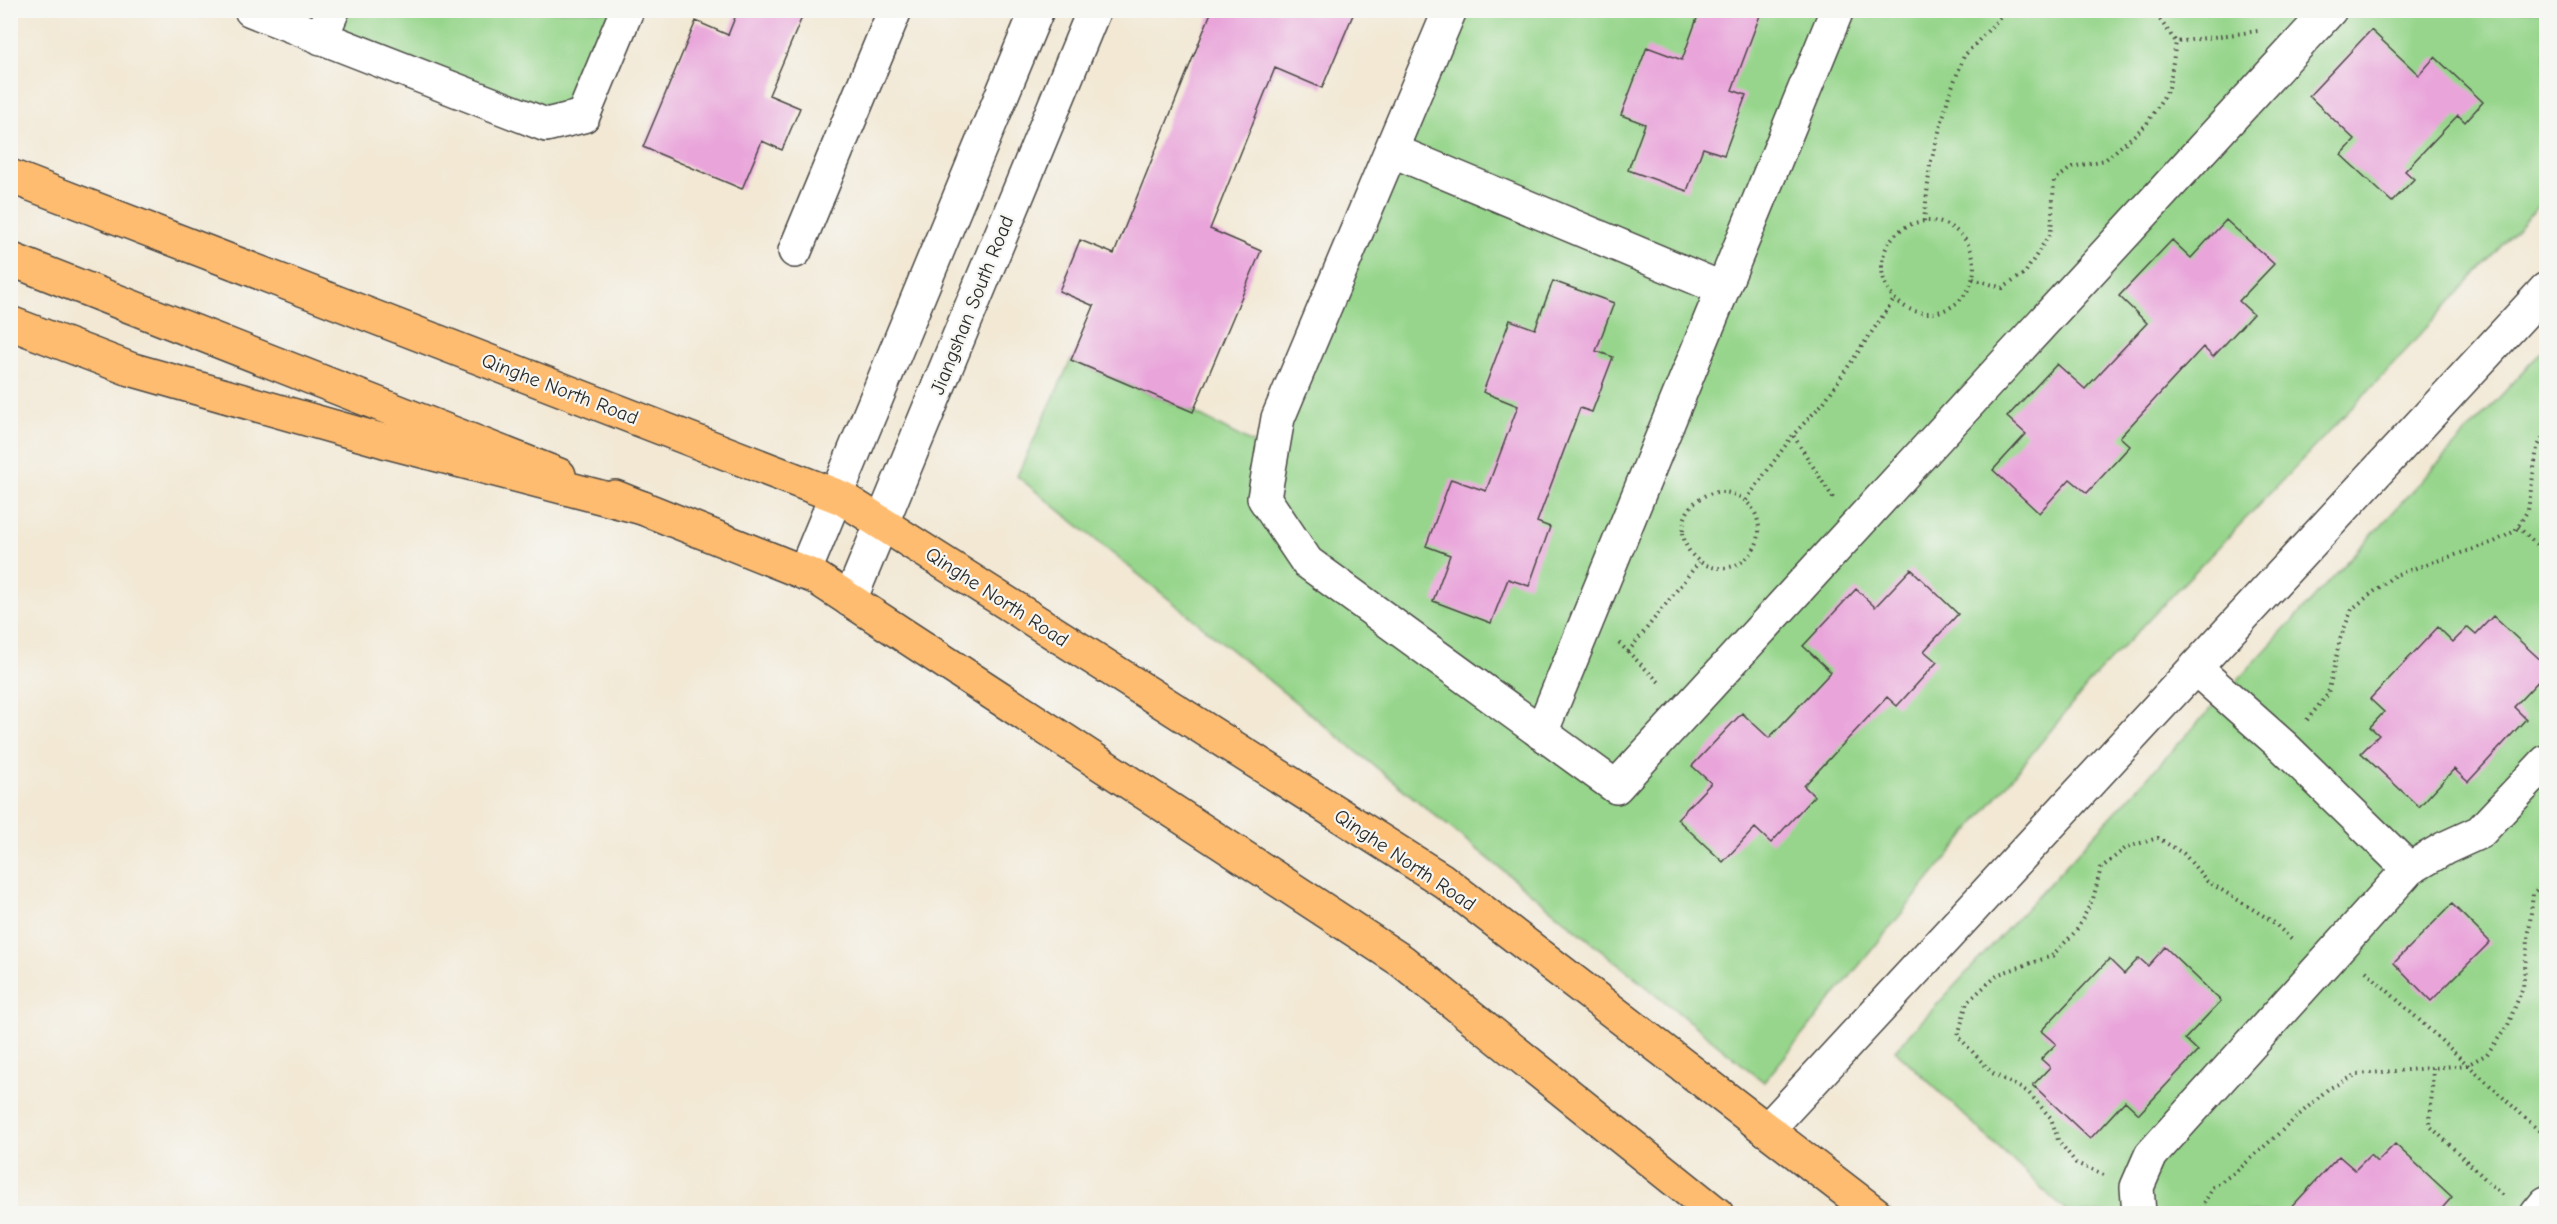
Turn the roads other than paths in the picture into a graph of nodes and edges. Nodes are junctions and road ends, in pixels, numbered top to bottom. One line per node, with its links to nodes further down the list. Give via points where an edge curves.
1 (251, 10): 9 (street)
2 (627, 10): 9 (street, via 583,116 546,125)
3 (895, 10): 12 (street)
4 (1037, 10): 17 (street)
5 (1094, 10): 19 (street, Jiangshan South Road)
6 (1450, 10): 10 (street)
7 (1837, 10): 14 (street)
8 (2325, 12): 23 (street, via 1616,787)
9 (327, 24)
10 (1391, 150): 14 (street); 23 (street, via 1278,418 1264,498 1307,562)
11 (10, 176): 17 (main road, Qinghe North Road)
12 (795, 251)
13 (10, 259): 18 (main road)
14 (1723, 289): 23 (street)
15 (2547, 289): 22 (street)
16 (10, 323): 18 (main road, via 130,369)
17 (836, 495): 19 (main road, Qinghe North Road); 20 (street)
18 (642, 508): 20 (main road)
19 (882, 524): 21 (street, Jiangshan South Road); 26 (main road, Qinghe North Road, via 1442,880)
20 (804, 573): 21 (main road)
21 (850, 600): 28 (main road, via 1402,961)
22 (2195, 668): 25 (street, via 2283,746); 26 (street)
23 (1542, 733)
24 (2547, 762): 25 (street, via 2480,832)
25 (2409, 869): 30 (street, via 2151,1155 2137,1187)
26 (1767, 1130): 29 (main road, Qinghe North Road)
27 (2547, 1203): 31 (street)
28 (1717, 1214)
29 (1876, 1214)
30 (2139, 1214)
31 (2537, 1214)

